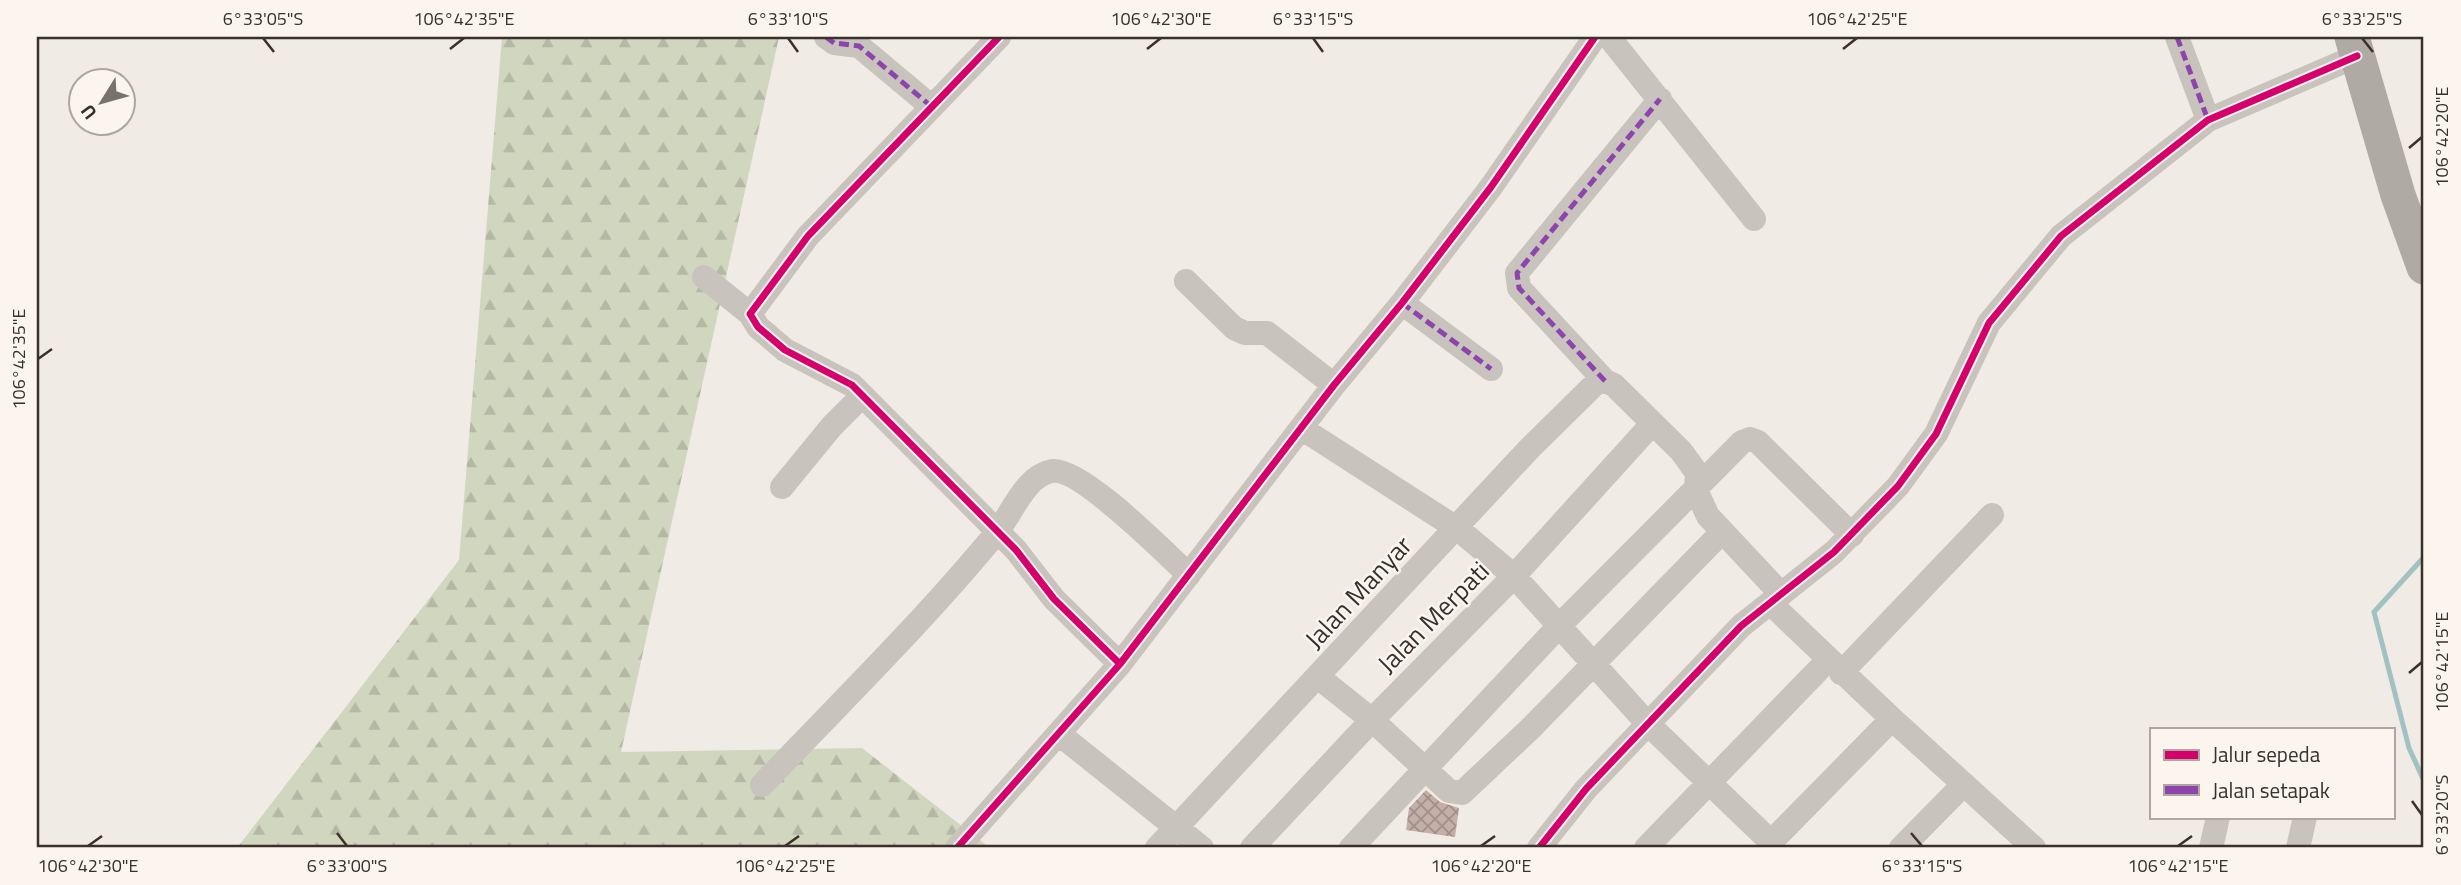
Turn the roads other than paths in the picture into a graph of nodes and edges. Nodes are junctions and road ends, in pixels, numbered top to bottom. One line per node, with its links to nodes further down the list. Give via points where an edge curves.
1 (826, 37): 8 (street, via 834,43 859,46)
2 (999, 37): 8 (street)
3 (1595, 37): 14 (street, via 1491,187)
4 (1609, 37): 7 (street)
5 (2177, 37): 9 (street)
6 (2355, 46): 9 (street); 11 (highway)
7 (1660, 99): 10 (street); 17 (street, via 1517,273 1518,288)
8 (932, 107): 15 (street, via 808,236)
9 (2208, 120): 28 (street, via 2061,236 2018,284 1975,348 1953,401 1921,456)
10 (1754, 219)
11 (2424, 267)
12 (705, 277): 15 (street)
13 (1186, 281): 18 (street, via 1234,328 1267,333)
14 (1402, 303): 16 (street); 18 (street)
15 (750, 314): 19 (street, via 785,351 838,376)
16 (1491, 369)
17 (1605, 381): 20 (street); 25 (street, Jalan Manyar, via 1596,383 1529,449)
18 (1334, 385): 21 (street)
19 (861, 397): 22 (street); 26 (street)
20 (1652, 424): 23 (street, via 1697,474); 30 (street, Jalan Merpati)
21 (1301, 428): 25 (street); 29 (street)
22 (782, 487)
23 (1696, 490): 27 (street); 28 (street, via 1750,439); 32 (street)
24 (1992, 515): 35 (street)
25 (1458, 529): 30 (street); 36 (street, Jalan Manyar)
26 (997, 531): 29 (street, via 1035,478 1052,471 1068,472 1094,489); 34 (street, via 1054,599); 44 (street)
27 (1722, 532): 31 (street); 33 (street)
28 (1852, 535): 31 (street)
29 (1189, 575): 34 (street)
30 (1514, 576): 32 (street); 38 (street, Jalan Merpati)
31 (1776, 599): 35 (street); 39 (street, via 1741,626)
32 (1560, 625): 33 (street); 41 (street)
33 (1595, 663): 39 (street); 41 (street, via 1466,791 1449,791)
34 (1120, 664): 40 (street)
35 (1834, 667): 37 (street); 42 (street)
36 (1318, 677): 38 (street); 47 (street, Jalan Manyar)
37 (1892, 719): 43 (street); 49 (street)
38 (1372, 720): 41 (street); 53 (street, Jalan Merpati)
39 (1648, 724): 42 (street); 55 (street, via 1586,789)
40 (1059, 734): 47 (street); 50 (street)
41 (1425, 767): 54 (street)
42 (1708, 783): 49 (street); 56 (street)
43 (1964, 784): 48 (street); 57 (street)
44 (762, 785)
45 (2218, 818): 58 (street)
46 (2305, 818): 59 (street)
47 (1178, 827): 51 (street, Jalan Manyar); 52 (street)
48 (2020, 844)
49 (1771, 846)
50 (957, 848)
51 (1157, 848)
52 (1202, 848)
53 (1252, 848)
54 (1351, 848)
55 (1539, 848)
56 (1646, 848)
57 (1901, 848)
58 (2211, 848)
59 (2298, 848)

